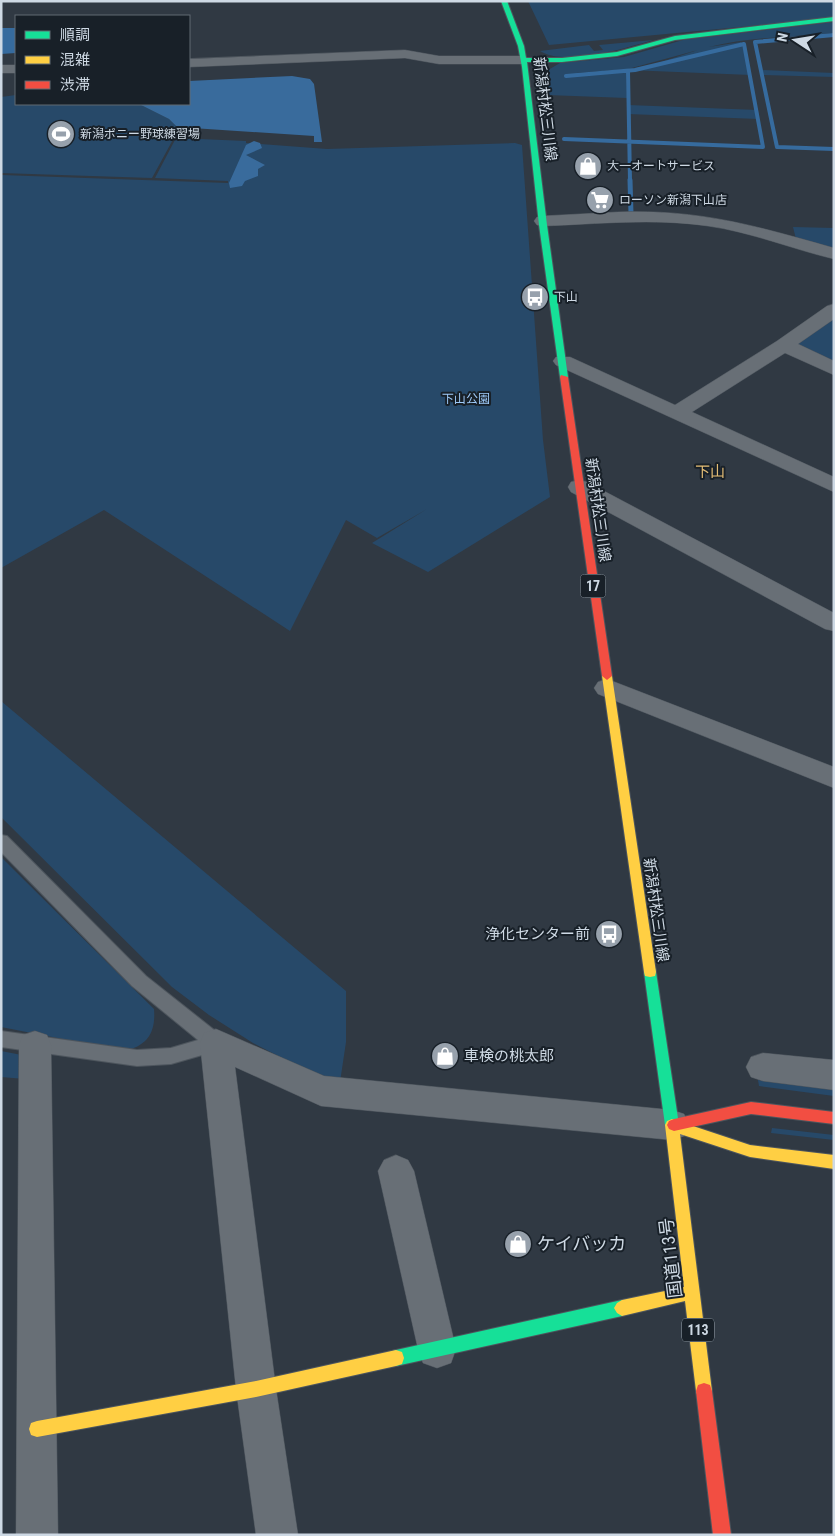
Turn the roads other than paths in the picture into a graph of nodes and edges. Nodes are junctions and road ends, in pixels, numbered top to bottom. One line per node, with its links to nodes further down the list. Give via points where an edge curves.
1 (504, 1): 3 (main road, 新潟村松三川線 / 17)
2 (834, 20): 3 (main road, via 675,38 608,56)
3 (524, 60): 4 (street, via 440,60 405,54); 7 (main road, 新潟村松三川線 / 17)
4 (190, 61)
5 (1, 69): 6 (street)
6 (15, 69)
7 (543, 221): 8 (street, via 656,217 694,219); 11 (main road, 新潟村松三川線 / 17)
8 (834, 254)
9 (834, 310): 10 (street)
10 (784, 345): 12 (street); 13 (street)
11 (563, 361): 13 (street); 15 (main road, 新潟村松三川線 / 17)
12 (834, 369)
13 (678, 412): 14 (street)
14 (834, 485)
15 (579, 487): 16 (street); 17 (main road, 新潟村松三川線 / 17)
16 (834, 623)
17 (607, 688): 18 (street); 25 (main road, 新潟村松三川線 / 17)
18 (834, 778)
19 (1, 841): 21 (lane, via 139,980)
20 (18, 1042): 21 (lane, via 137,1058 171,1056); 31 (street)
21 (216, 1043): 25 (street, via 321,1091); 30 (street)
22 (763, 1067): 23 (street)
23 (834, 1075)
24 (834, 1118): 25 (main road, via 751,1108)
25 (672, 1125): 26 (main road, via 750,1151); 28 (main road, 国道113号 / 113)
26 (834, 1162)
27 (396, 1172): 29 (street)
28 (693, 1292): 29 (main road); 34 (main road, 国道113号 / 113)
29 (436, 1349): 30 (main road)
30 (256, 1389): 31 (main road); 33 (street)
31 (38, 1430): 32 (street)
32 (37, 1535)
33 (277, 1535)
34 (722, 1535)

